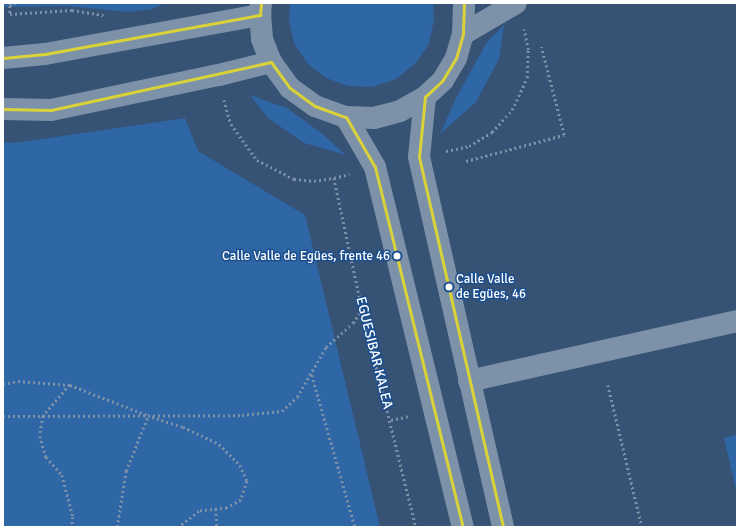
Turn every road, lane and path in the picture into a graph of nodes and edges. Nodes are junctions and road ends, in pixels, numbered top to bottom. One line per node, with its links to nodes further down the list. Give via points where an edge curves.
1 (16, 3): 5 (path, via 10,6 10,14 72,10)
2 (464, 3): 7 (street)
3 (516, 3): 7 (street)
4 (261, 9): 9 (street, via 45,54); 10 (street, via 262,39)
5 (111, 16)
6 (524, 26): 15 (path, via 528,50 527,78 512,110 492,132 469,146)
7 (464, 34): 12 (street, via 450,69)
8 (541, 47): 16 (path, via 564,135)
9 (3, 58)
10 (271, 62): 11 (street); 14 (street, via 296,92 315,106)
11 (220, 75): 13 (street, via 51,110); 18 (path, via 231,124 257,160 294,179 314,181)
12 (425, 98): 14 (street, via 394,113 374,118); 15 (street)
13 (3, 110)
14 (346, 117): 17 (street)
15 (419, 157): 22 (street)
16 (466, 161)
17 (375, 167): 18 (path); 36 (street)
18 (334, 178): 19 (path, EGUESIBAR KALEA)
19 (362, 309): 21 (path, via 353,323 326,347); 35 (path, EGUESIBAR KALEA)
20 (737, 321): 22 (street)
21 (312, 374): 28 (path, via 297,397 282,411 242,415); 34 (path)
22 (469, 381): 37 (street)
23 (3, 384): 24 (path, via 18,381)
24 (70, 385): 27 (path); 28 (path)
25 (608, 385): 38 (path)
26 (3, 416): 27 (path)
27 (43, 416): 28 (path); 30 (path, via 40,436 46,457 62,475 73,517)
28 (148, 416): 29 (path, via 184,427 219,444 240,465 246,481 241,500 227,508); 31 (path, via 126,471)
29 (216, 509): 32 (path, via 199,511); 33 (path)
30 (72, 527)
31 (118, 527)
32 (179, 527)
33 (217, 527)
34 (355, 527)
35 (416, 527)
36 (463, 527)
37 (503, 527)
38 (642, 527)

